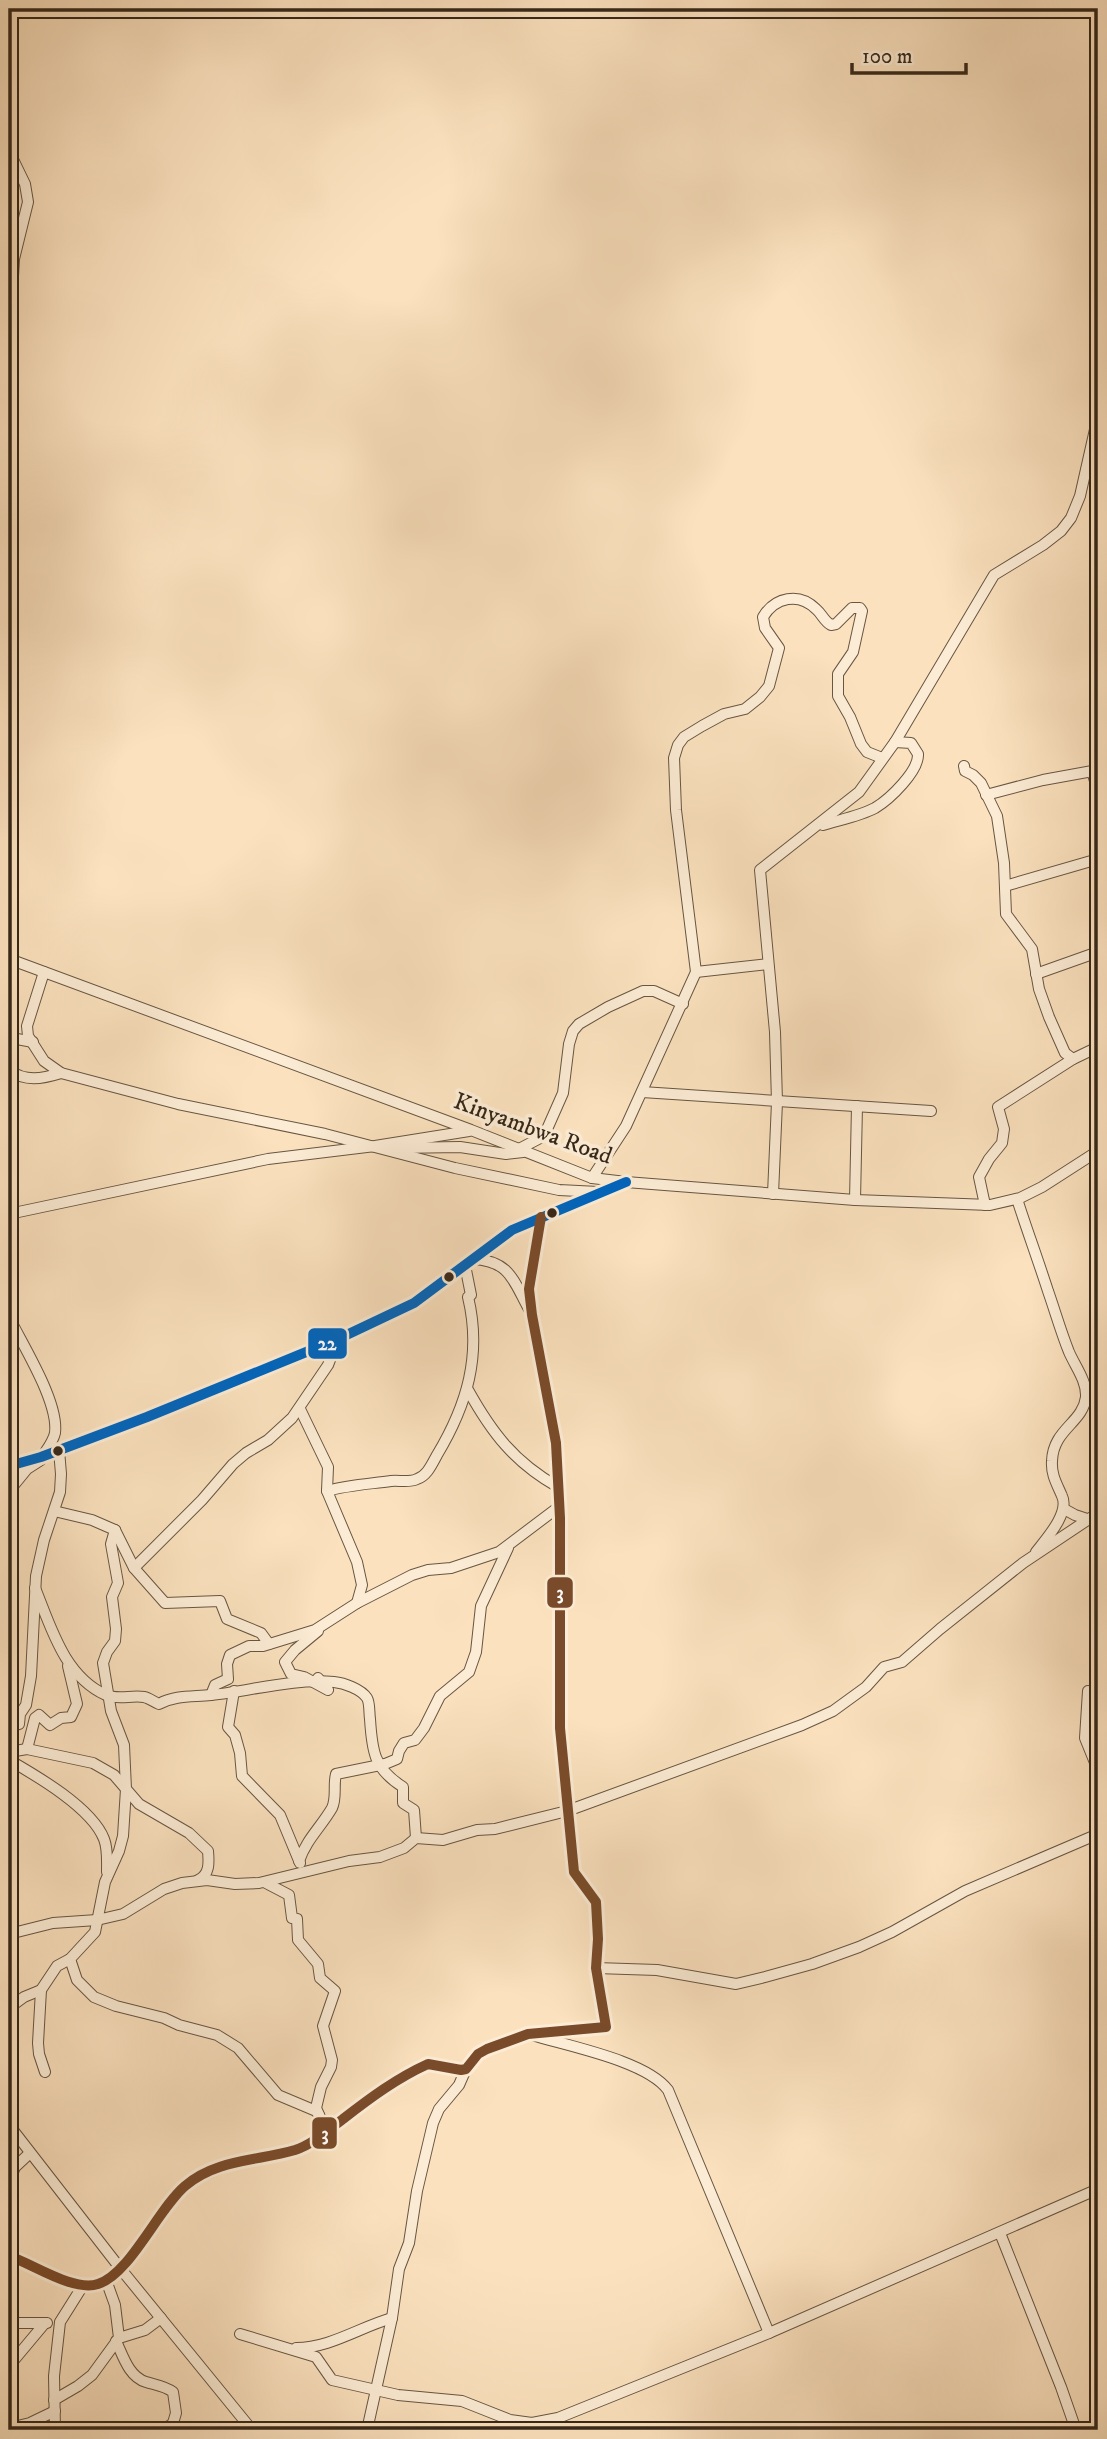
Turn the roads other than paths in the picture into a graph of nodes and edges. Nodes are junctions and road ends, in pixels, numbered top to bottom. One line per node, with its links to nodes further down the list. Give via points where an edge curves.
1 (9, 151): 2 (street, via 28,202 14,259)
2 (9, 347): 4 (street)
3 (1098, 416): 5 (street, via 1071,518 1044,545 994,575)
4 (9, 434)
5 (895, 742): 6 (street); 11 (street, via 911,743 918,754 915,769 905,781 876,807)
6 (882, 758): 11 (street, via 859,792); 18 (street, via 861,744 838,696 838,674 853,652 862,611 852,608 831,625 814,606 796,599 780,600 763,617 779,648 765,693 745,709 684,737 674,758)
7 (964, 766): 10 (street)
8 (1095, 770): 9 (street); 10 (street)
9 (1098, 791)
10 (986, 795): 13 (street, via 997,816)
11 (816, 828): 16 (street, via 760,870)
12 (1098, 859): 13 (street)
13 (1005, 886): 19 (street, via 1006,915 1032,950)
14 (1098, 952): 19 (street)
15 (9, 959): 17 (street, Kinyambwa Road)
16 (768, 964): 18 (street); 28 (street)
17 (44, 972): 21 (street, via 27,1026); 31 (street, Kinyambwa Road)
18 (696, 972): 20 (street)
19 (1036, 974): 24 (street, via 1049,1017)
20 (683, 1004): 27 (street); 34 (street, via 643,991 579,1024 569,1044 563,1093 544,1136)
21 (33, 1042): 22 (street, via 17,1039); 26 (street, via 44,1061)
22 (9, 1044)
23 (1098, 1047): 24 (street)
24 (1073, 1059): 41 (street, via 998,1107 1004,1129 1002,1143 979,1177)
25 (9, 1070): 26 (street, via 43,1079)
26 (61, 1073): 32 (street, via 178,1104)
27 (642, 1092): 28 (street); 35 (street)
28 (777, 1102): 29 (street); 38 (street)
29 (857, 1106): 30 (street); 40 (street)
30 (930, 1111)
31 (471, 1130): 32 (street); 34 (street, Kinyambwa Road)
32 (373, 1146): 34 (street, via 460,1147 506,1154); 37 (street, via 559,1190); 42 (street, via 268,1158)
33 (1098, 1150): 39 (street, Kinyambwa Road)
34 (523, 1151): 35 (street, Kinyambwa Road)
35 (592, 1178): 36 (street, Kinyambwa Road)
36 (626, 1182): 37 (street); 38 (street, Kinyambwa Road)
37 (602, 1192): 43 (street)
38 (774, 1194): 40 (street, Kinyambwa Road)
39 (1017, 1199): 41 (street, Kinyambwa Road); 56 (street, via 1086,1394 1084,1410 1054,1445 1051,1463)
40 (855, 1200): 41 (street, Kinyambwa Road)
41 (985, 1205)
42 (9, 1213)
43 (541, 1217): 44 (street, via 512,1230); 45 (street, via 530,1273)
44 (469, 1262): 45 (street, via 498,1263); 47 (street, via 414,1303); 48 (street, via 474,1349)
45 (532, 1315): 52 (street, via 553,1421)
46 (9, 1317): 50 (street, via 53,1411 55,1434)
47 (338, 1339): 49 (street, via 328,1365); 50 (street)
48 (468, 1390): 52 (street, via 502,1444); 54 (street, via 447,1440 420,1479)
49 (300, 1409): 54 (street, via 328,1467); 62 (street, via 281,1430 233,1464)
50 (50, 1454): 51 (street); 53 (street, via 27,1469); 57 (street, via 61,1485)
51 (9, 1466)
52 (558, 1487): 55 (street)
53 (9, 1491)
54 (327, 1491): 64 (street, via 359,1570 362,1585)
55 (560, 1506): 60 (street); 80 (street, via 559,1702)
56 (1064, 1509): 58 (street, via 1074,1515); 61 (street)
57 (54, 1511): 59 (street); 63 (street, via 38,1560)
58 (1094, 1516): 61 (street)
59 (115, 1530): 62 (street); 72 (street, via 111,1544 118,1583 112,1597 116,1641 103,1663)
60 (508, 1547): 64 (street, via 451,1568 419,1572); 77 (street, via 481,1606 469,1672 440,1696 415,1741 404,1743 397,1759)
61 (1029, 1559): 80 (street, via 902,1662 884,1667 866,1687 833,1710)
62 (134, 1568): 66 (street, via 165,1603 220,1601 227,1619 261,1633)
63 (35, 1588): 67 (street); 73 (street, via 26,1705 19,1724)
64 (357, 1603): 65 (street)
65 (326, 1625): 66 (street); 68 (street, via 285,1662 291,1674 328,1690 317,1676)
66 (269, 1644): 71 (street, via 249,1646 230,1655 228,1679 215,1685)
67 (66, 1659): 72 (street); 74 (street, via 77,1704 71,1717 50,1725 39,1714 34,1718)
68 (316, 1682): 70 (street); 77 (street, via 344,1684 366,1698)
69 (1088, 1691): 78 (street, via 1084,1738)
70 (234, 1692): 71 (street); 83 (street, via 228,1727 235,1735 242,1776 280,1815)
71 (211, 1695): 72 (street, via 169,1698 159,1704 145,1698)
72 (108, 1696): 79 (street, via 124,1745)
73 (9, 1727)
74 (27, 1749): 75 (street); 79 (street, via 93,1763 114,1775)
75 (9, 1752)
76 (9, 1760): 85 (street, via 92,1821 104,1840)
77 (378, 1766): 82 (street, via 403,1787 403,1803 414,1810); 83 (street, via 336,1774 333,1806)
78 (1098, 1770)
79 (126, 1790): 85 (street, via 123,1836); 86 (street, via 208,1851 204,1878)
80 (567, 1811): 82 (street, via 443,1840); 91 (street, via 575,1872 596,1902)
81 (1098, 1834): 91 (street, via 965,1891 859,1947 765,1977 736,1984 679,1973)
82 (416, 1838): 84 (street, via 380,1857)
83 (299, 1861): 84 (street)
84 (304, 1872): 87 (street)
85 (107, 1876): 88 (street)
86 (195, 1881): 87 (street); 88 (street, via 168,1887 126,1913)
87 (265, 1882): 97 (street, via 289,1895 292,1918 299,1926 298,1940 318,1964 320,1978 335,1992 323,2026 332,2060 318,2097)
88 (97, 1920): 89 (street, via 52,1923); 90 (street, via 95,1932)
89 (9, 1934)
90 (70, 1959): 92 (street, via 57,1966); 97 (street, via 77,1980 94,1997 217,2035 238,2048 278,2095)
91 (596, 1968): 94 (street, via 607,2027)
92 (41, 1990): 93 (street); 96 (street, via 38,2043)
93 (9, 2008)
94 (528, 2034): 95 (street, via 478,2054); 116 (street, via 638,2068 662,2082)
95 (466, 2069): 99 (street, via 428,2064); 112 (street, via 433,2123)
96 (45, 2072)
97 (319, 2115): 99 (street)
98 (9, 2125): 100 (street)
99 (326, 2131): 105 (street, via 296,2150 222,2165 193,2180)
100 (30, 2153): 101 (street); 108 (street)
101 (13, 2162): 102 (street)
102 (9, 2183)
103 (1098, 2189): 104 (street)
104 (1000, 2232): 116 (street); 128 (street)
105 (141, 2242)
106 (9, 2256): 110 (street)
107 (131, 2256): 108 (street)
108 (120, 2268): 109 (street); 111 (street)
109 (106, 2280): 110 (street); 118 (street, via 116,2305)
110 (82, 2287): 113 (street)
111 (161, 2318): 118 (street); 126 (street)
112 (392, 2318): 119 (street, via 321,2346); 121 (street)
113 (60, 2322): 115 (street); 122 (street)
114 (9, 2323): 115 (street)
115 (45, 2323): 120 (street)
116 (769, 2333): 121 (street, via 558,2417 532,2423 510,2420 462,2401)
117 (240, 2334): 119 (street)
118 (118, 2340): 122 (street, via 92,2375); 125 (street, via 128,2367 139,2379 170,2389 174,2395 173,2423 165,2429)
119 (285, 2347): 121 (street, via 316,2357 332,2380)
120 (9, 2366)
121 (375, 2389): 127 (street)
122 (54, 2405): 123 (street, via 30,2423); 124 (street)
123 (9, 2428)
124 (55, 2430)
125 (149, 2430)
126 (252, 2430)
127 (367, 2430)
128 (1076, 2430)

